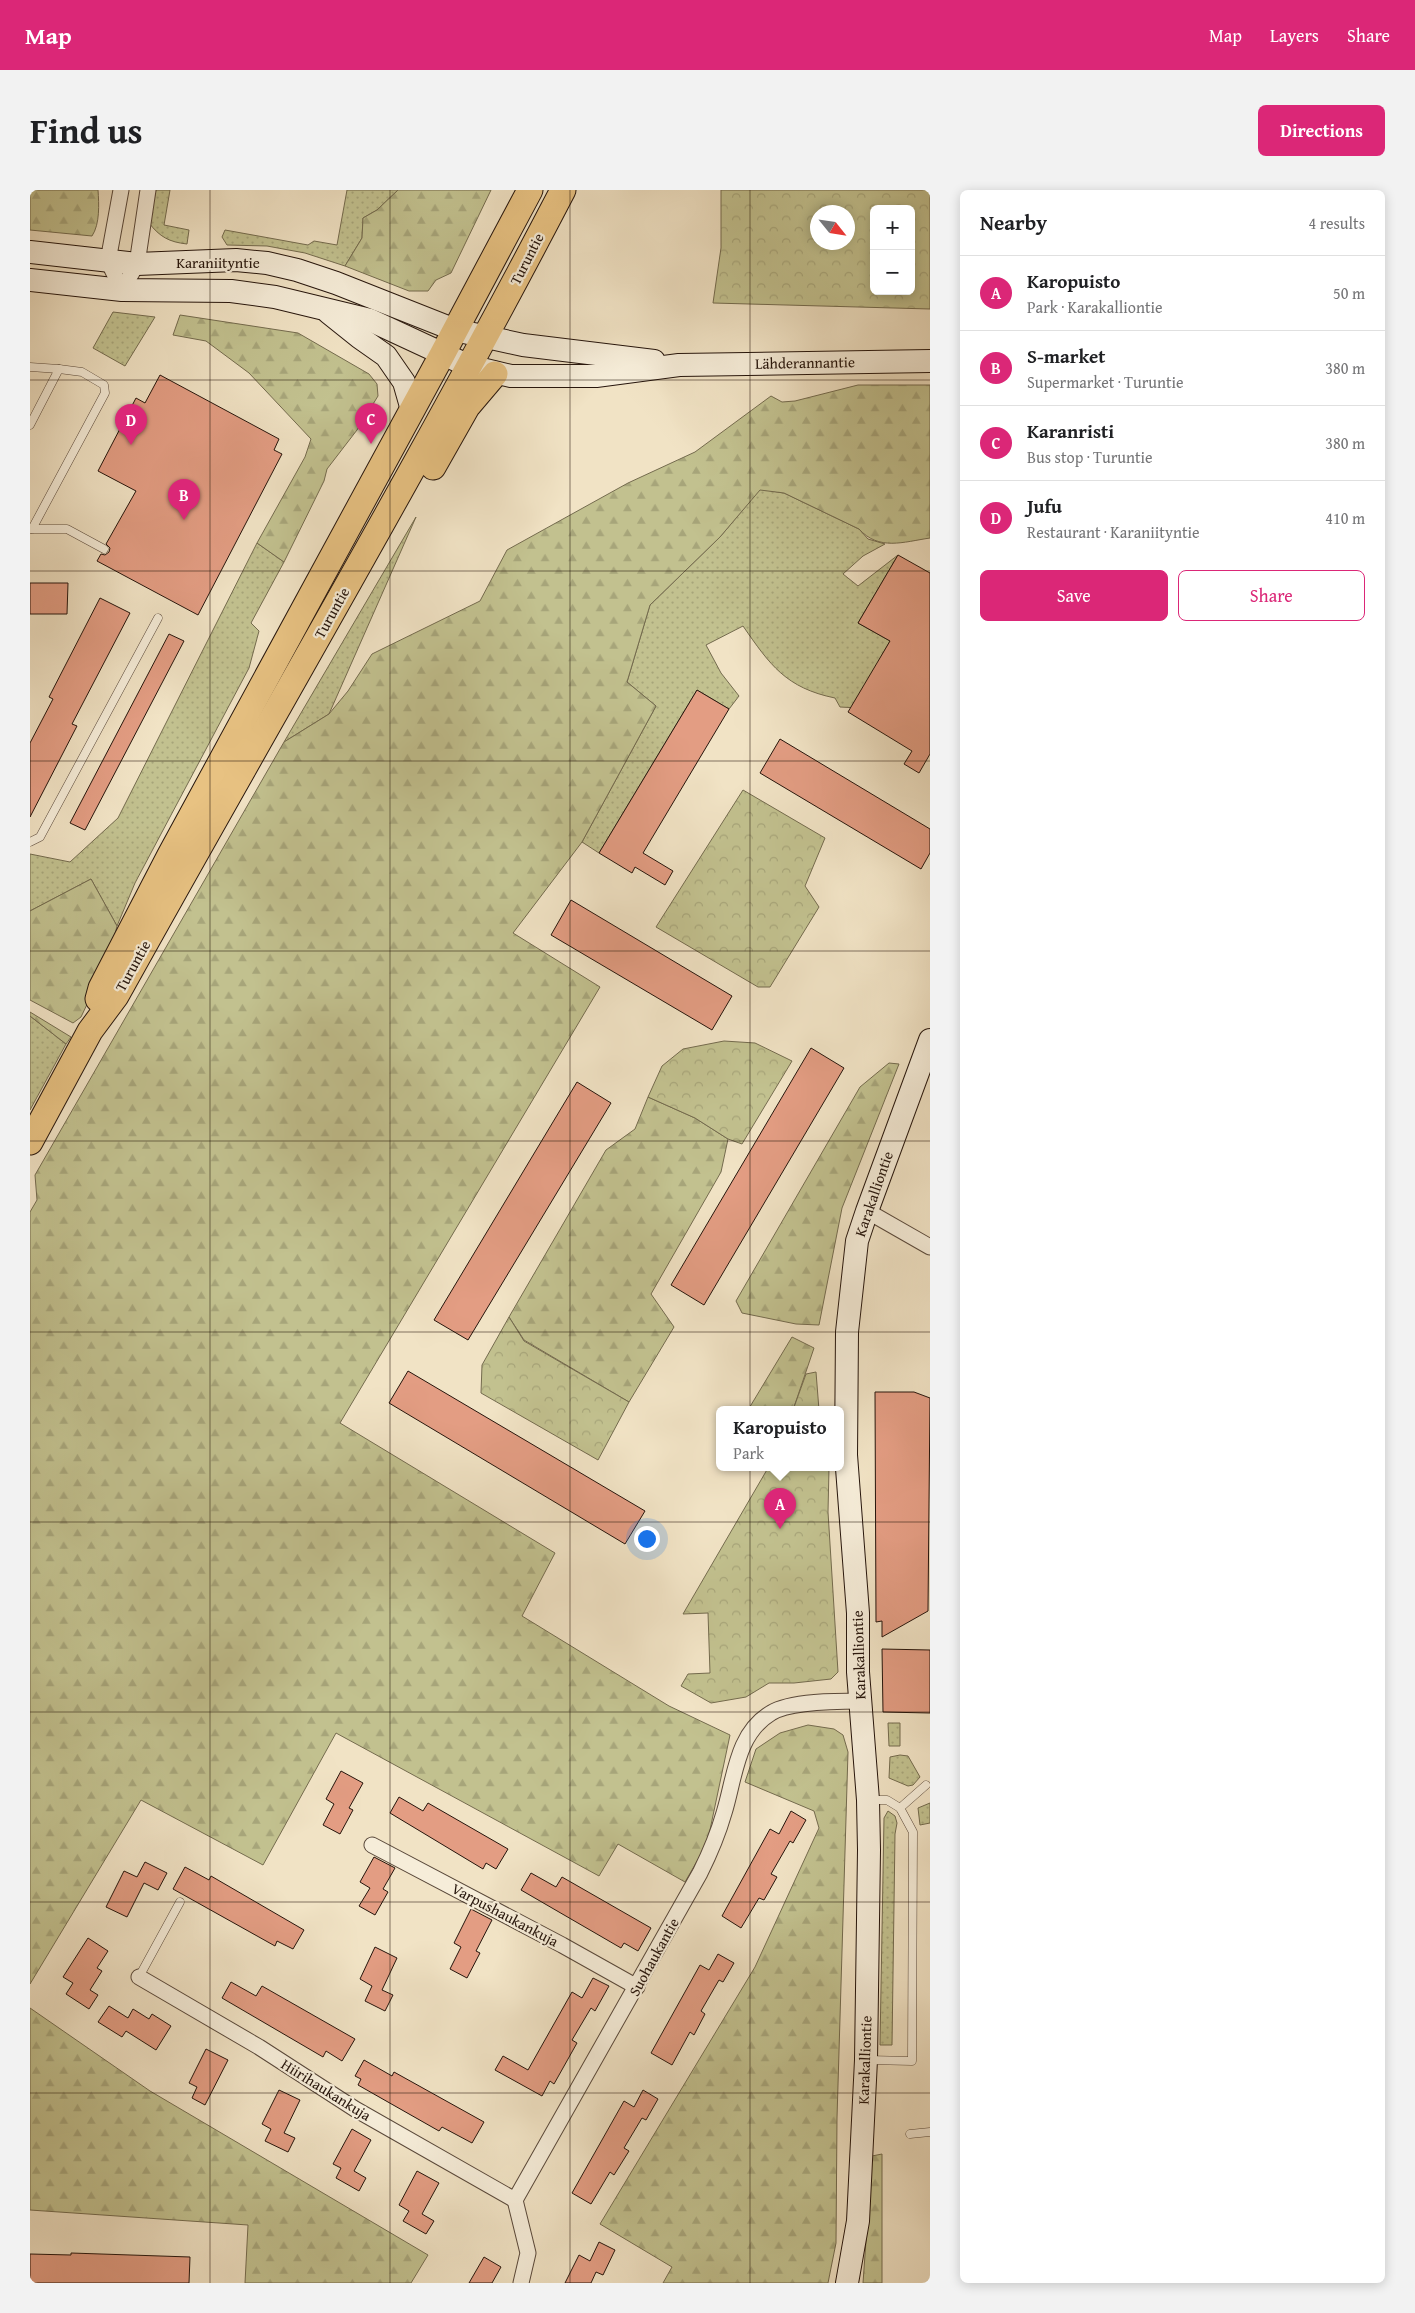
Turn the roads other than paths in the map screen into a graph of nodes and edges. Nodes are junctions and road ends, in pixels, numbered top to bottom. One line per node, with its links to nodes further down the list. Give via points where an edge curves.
1 (121, 190): 6 (street)
2 (148, 190): 7 (street)
3 (530, 190): 11 (main road, Turuntie)
4 (563, 190): 12 (main road, Turuntie)
5 (30, 252): 6 (street, Karaniityntie)
6 (108, 261): 7 (street, Karaniityntie); 9 (street)
7 (137, 264): 9 (street); 11 (street, Karaniityntie, via 236,260 267,263 336,283)
8 (30, 280): 9 (street, Karaniityntie)
9 (122, 290): 10 (street, Karaniityntie, via 231,291 276,297)
10 (326, 311): 13 (street, Karaniityntie, via 370,320); 20 (street, Karaniityntie, via 386,356 404,382)
11 (455, 330): 12 (street, Lähderannantie); 13 (main road, Turuntie)
12 (485, 337): 15 (street, Lähderannantie); 16 (main road, Turuntie)
13 (442, 355): 16 (street, Lähderannantie); 20 (main road, Turuntie)
14 (930, 361): 15 (street, Lähderannantie)
15 (679, 365): 19 (street, Lähderannantie, via 596,376)
16 (469, 366): 19 (street, Lähderannantie); 25 (main road, Turuntie)
17 (30, 367): 18 (lane)
18 (59, 369): 21 (lane); 22 (lane, via 82,372 104,385 105,393)
19 (495, 374): 25 (main road, via 467,407 322,660)
20 (412, 410): 27 (main road, Turuntie, via 101,988)
21 (30, 425)
22 (31, 529): 23 (lane, via 67,529)
23 (104, 549)
24 (158, 618): 26 (lane, via 40,837)
25 (270, 724): 27 (main road, Turuntie, via 116,996)
26 (30, 842)
27 (90, 1031): 29 (main road, Turuntie)
28 (930, 1040): 30 (street, Karakalliontie)
29 (30, 1142)
30 (866, 1211): 31 (street); 32 (street, Karakalliontie, via 857,1241 846,1353 846,1455)
31 (930, 1248)
32 (861, 1701): 34 (street, Karakalliontie); 39 (street, Suohaukantie, via 794,1706 772,1712 755,1725 744,1742 715,1842)
33 (926, 1785): 35 (lane)
34 (868, 1800): 35 (lane, via 887,1800); 40 (street, Karakalliontie)
35 (900, 1808): 40 (lane, via 912,1828 913,1841 912,2061)
36 (372, 1845): 39 (street, Varpushaukankuja)
37 (180, 1902): 38 (lane)
38 (139, 1977): 43 (street, Hiirihaukankuja, via 259,2047 355,2109)
39 (637, 1987): 43 (street, Suohaukantie)
40 (866, 2060): 45 (street, Karakalliontie, via 858,2222)
41 (930, 2132): 42 (lane)
42 (910, 2134)
43 (515, 2200): 44 (street, via 528,2253)
44 (521, 2283)
45 (847, 2283)

